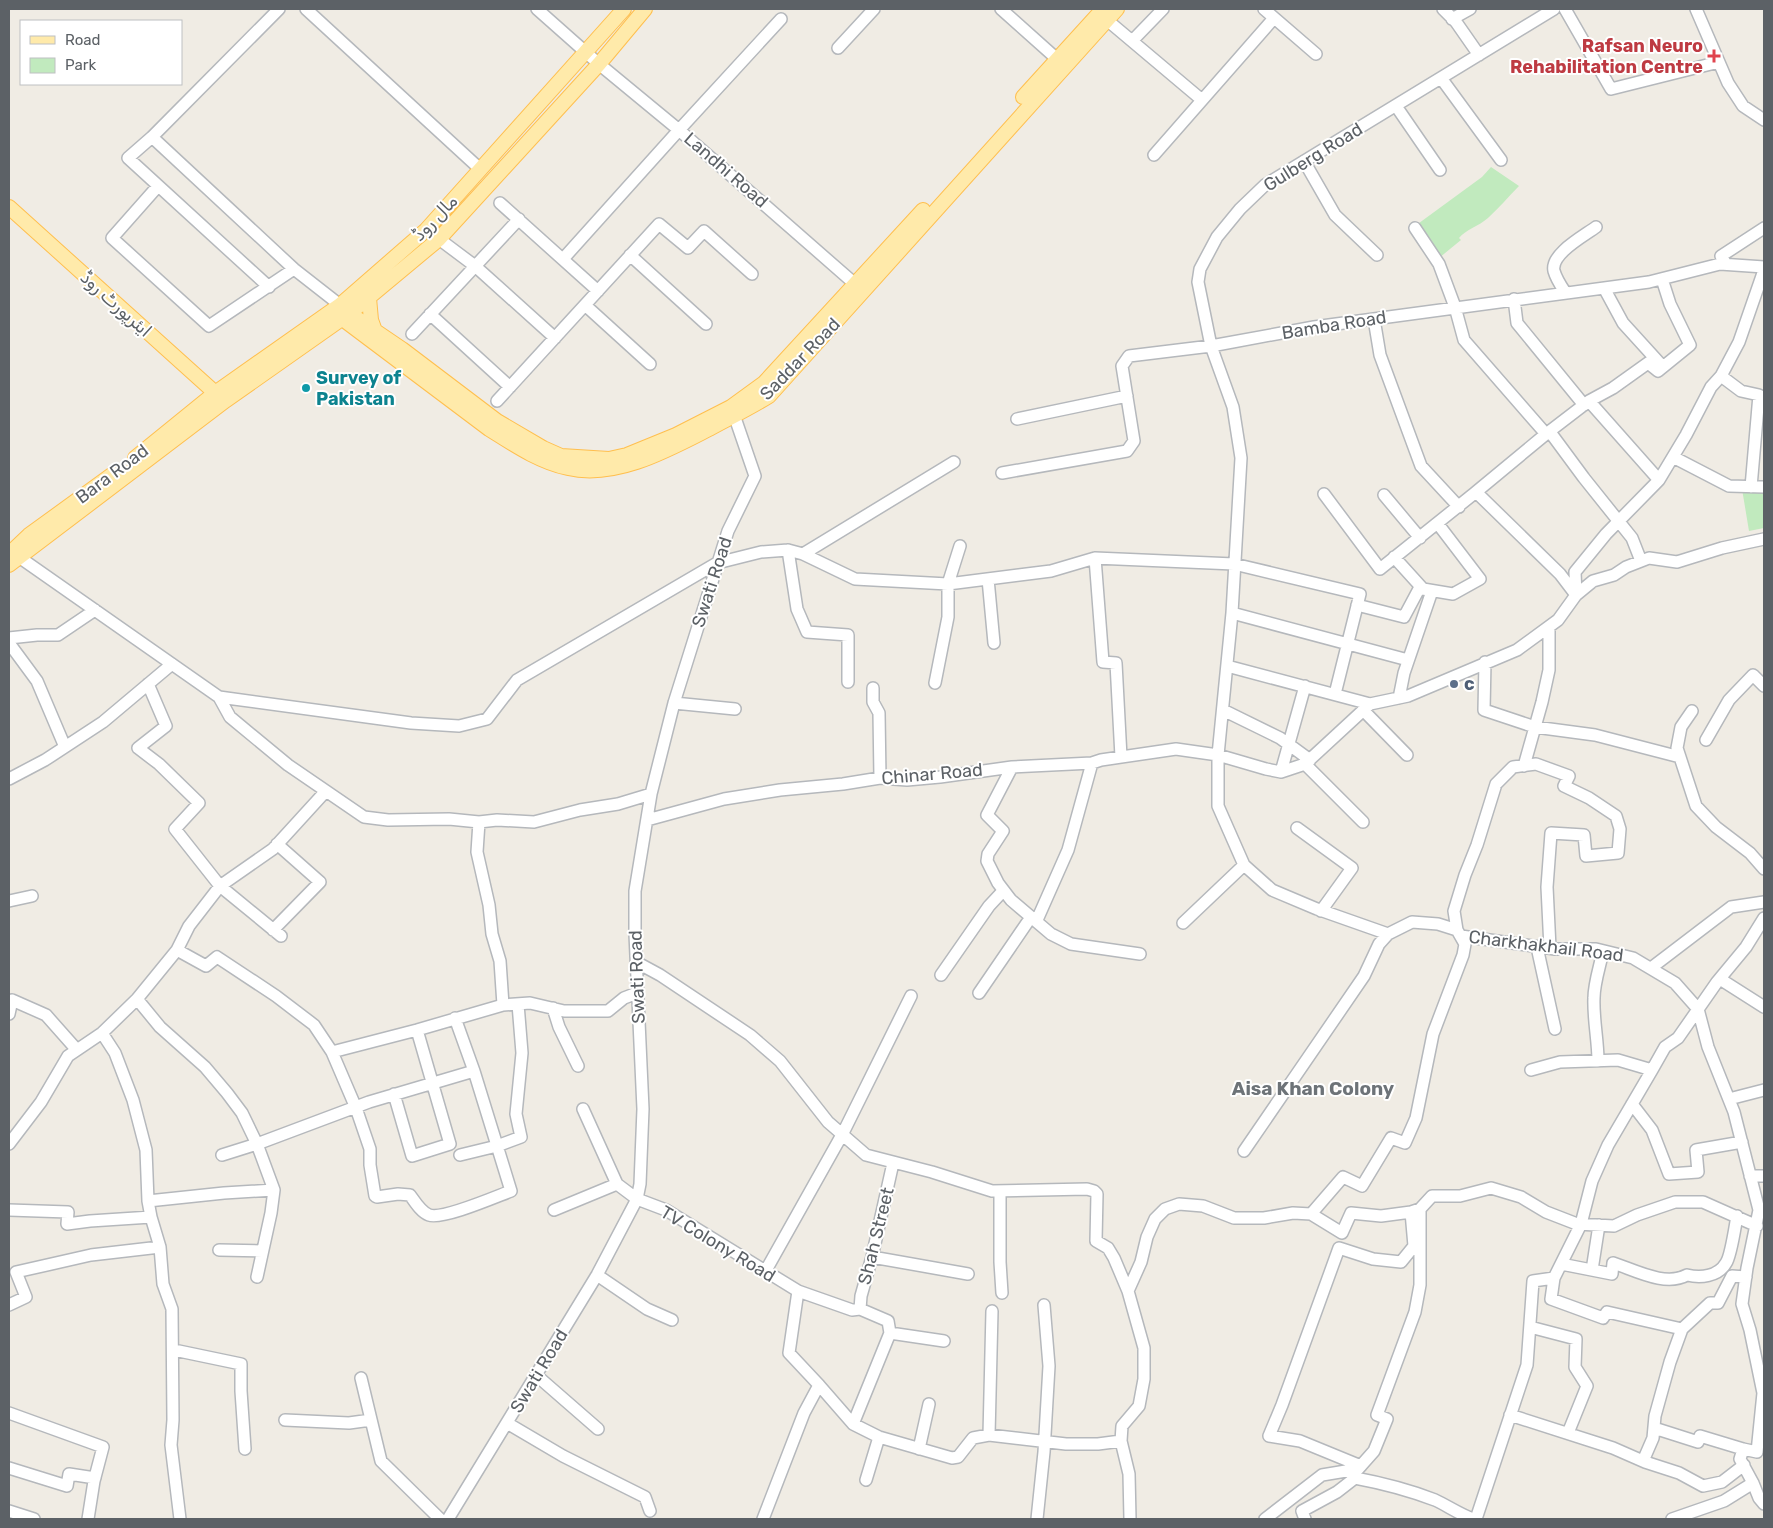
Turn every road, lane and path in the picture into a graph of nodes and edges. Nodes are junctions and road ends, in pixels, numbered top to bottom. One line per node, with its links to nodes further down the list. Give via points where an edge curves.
1 (279, 9): 33 (street)
2 (306, 9): 37 (street)
3 (537, 9): 22 (street, Landhi Road)
4 (624, 9): 22 (main road, مال روڈ)
5 (645, 9): 27 (main road, مال روڈ)
6 (874, 9): 21 (street)
7 (1001, 9): 25 (street)
8 (1117, 9): 16 (main road)
9 (1163, 9): 20 (street)
10 (1264, 9): 17 (street)
11 (1443, 9): 19 (street)
12 (1470, 9): 19 (street)
13 (1554, 9): 24 (street, Gulberg Road)
14 (1565, 9): 26 (street, via 1611,89)
15 (1696, 9): 26 (street)
16 (1105, 14): 20 (street); 25 (main road)
17 (1274, 18): 23 (street); 29 (street)
18 (781, 19): 32 (street)
19 (1454, 20): 24 (street)
20 (1132, 41): 29 (street)
21 (838, 48)
22 (586, 52): 27 (street, Landhi Road); 37 (main road, مال روڈ)
23 (1316, 54)
24 (1479, 55): 28 (street, Gulberg Road)
25 (1062, 62): 57 (main road, via 929,204)
26 (1719, 62): 31 (street, via 1743,106)
27 (599, 64): 32 (street, Landhi Road); 46 (main road, مال روڈ)
28 (1441, 78): 30 (street, Gulberg Road); 35 (street)
29 (1202, 100): 34 (street)
30 (1396, 106): 36 (street, Gulberg Road); 38 (street)
31 (1764, 120)
32 (679, 130): 49 (street); 57 (street, Landhi Road)
33 (152, 138): 39 (street, via 128,158); 53 (street)
34 (1154, 154)
35 (1501, 160)
36 (1304, 161): 47 (street, via 1335,215); 73 (street, Gulberg Road, via 1265,185 1240,209 1205,258 1198,282)
37 (480, 169): 65 (main road, مال روڈ, via 426,230)
38 (1440, 170)
39 (158, 186): 56 (street); 56 (street, via 112,238 209,326)
40 (500, 203): 42 (street)
41 (9, 207): 80 (main road, ایئرپورٹ روڈ)
42 (519, 220): 49 (street); 51 (street)
43 (1596, 227): 60 (street, via 1559,254 1554,272)
44 (1416, 228): 64 (street, via 1439,264)
45 (1764, 228): 50 (street, via 1721,256)
46 (439, 239): 51 (street); 61 (main road, مال روڈ)
47 (1377, 255)
48 (630, 256): 54 (street, via 659,224 688,248 704,231); 59 (street); 68 (street)
49 (563, 259): 59 (street)
50 (1726, 264): 52 (street, Bamba Road); 55 (street, Bamba Road)
51 (475, 266): 66 (street); 72 (street)
52 (1764, 268): 76 (street, via 1739,342)
53 (294, 269): 56 (street); 65 (street)
54 (752, 274)
55 (1662, 279): 58 (street, Bamba Road); 75 (street, via 1690,345)
56 (269, 286)
57 (859, 287): 83 (main road)
58 (1604, 288): 60 (street, Bamba Road); 75 (street, via 1623,323)
59 (598, 291): 63 (street)
60 (1565, 292): 62 (street, Bamba Road)
61 (369, 298): 65 (main road, مال روڈ); 71 (main road)
62 (1514, 299): 64 (street, Bamba Road); 82 (street, via 1517,323)
63 (585, 305): 72 (street); 74 (street)
64 (1456, 307): 67 (street, Bamba Road); 85 (street, via 1464,340)
65 (341, 312): 69 (main road); 71 (main road); 80 (main road, مال روڈ)
66 (430, 314): 70 (street); 77 (street)
67 (1374, 319): 73 (street, Bamba Road); 95 (street, via 1380,355 1421,466)
68 (706, 324)
69 (327, 328): 71 (main road); 80 (main road)
70 (412, 334)
71 (373, 335): 83 (main road, via 497,421 562,456 609,459)
72 (555, 338): 77 (street)
73 (1211, 346): 79 (street, Bamba Road, via 1130,356 1122,366); 108 (street, Gulberg Road, via 1234,407 1241,458)
74 (650, 364)
75 (1663, 367): 82 (street, via 1658,371 1648,364)
76 (1722, 376): 78 (street, via 1741,391); 86 (street, via 1711,387)
77 (510, 386): 81 (street)
78 (1762, 395): 90 (street)
79 (1127, 396): 84 (street); 88 (street, Bamba Road, via 1134,441 1127,451)
80 (220, 397): 103 (main road, Bara Road, via 29,535)
81 (497, 401)
82 (1587, 403): 85 (street); 89 (street)
83 (733, 411): 107 (street, Swati Road, via 755,476 728,531)
84 (1017, 419)
85 (1548, 433): 92 (street); 96 (street)
86 (1672, 457): 89 (street); 90 (street, via 1729,486)
87 (954, 462): 102 (street)
88 (1002, 473)
89 (1659, 480): 96 (street)
90 (1751, 487): 91 (street)
91 (1764, 487)
92 (1476, 492): 95 (street); 113 (street, via 1560,574)
93 (1324, 494): 105 (street, via 1380,569)
94 (1384, 495): 98 (street)
95 (1459, 507): 97 (street)
96 (1618, 521): 106 (street, via 1632,538); 113 (street, via 1576,572)
97 (1438, 524): 98 (street); 112 (street, via 1480,579 1454,594)
98 (1420, 538): 105 (street)
99 (1764, 539): 106 (street, via 1677,562 1649,558)
100 (960, 546): 110 (street)
101 (788, 550): 102 (street); 107 (street, via 761,552); 126 (street, via 797,609 807,632 848,635)
102 (803, 554): 110 (street, via 855,579)
103 (11, 555): 115 (street)
104 (1095, 558): 108 (street); 109 (street, via 1051,571); 146 (street, via 1103,662 1116,663)
105 (1394, 558): 111 (street)
106 (1642, 561): 113 (street, via 1593,581)
107 (717, 563): 133 (street, via 517,680 487,719 459,726 411,723); 135 (street, Swati Road)
108 (1234, 564): 114 (street, via 1360,594); 116 (street, Gulberg Road)
109 (988, 579): 110 (street); 120 (street)
110 (948, 584): 127 (street, via 948,617)
111 (1420, 587): 112 (street); 114 (street, via 1404,617)
112 (1432, 591): 122 (street)
113 (1576, 595): 117 (street)
114 (1357, 605): 121 (street)
115 (95, 610): 118 (street, via 58,635); 124 (street)
116 (1232, 613): 121 (street); 125 (street, Gulberg Road)
117 (1549, 627): 123 (street, via 1518,650); 140 (street, via 1549,670)
118 (9, 638)
119 (9, 643): 143 (street, via 37,681)
120 (994, 643)
121 (1348, 644): 122 (street); 132 (street)
122 (1408, 660): 134 (street)
123 (1485, 662): 134 (street); 140 (street, via 1484,710)
124 (172, 664): 128 (street); 133 (street)
125 (1227, 666): 129 (street); 138 (street, Gulberg Road)
126 (848, 682)
127 (935, 683)
128 (148, 684): 143 (street, via 103,722); 164 (street, via 166,726 138,748 199,803 175,829)
129 (1305, 686): 132 (street); 142 (street)
130 (1764, 686): 141 (street, via 1753,675 1729,700)
131 (873, 688): 153 (street, via 873,702 879,712)
132 (1335, 694): 136 (street)
133 (219, 697): 155 (street, via 230,717 288,766)
134 (1399, 698): 136 (street)
135 (674, 703): 137 (street); 156 (street, Swati Road)
136 (1367, 707): 144 (street); 148 (street)
137 (735, 709)
138 (1223, 710): 142 (street); 145 (street, Gulberg Road)
139 (1692, 711): 147 (street, via 1681,727 1677,748)
140 (1535, 727): 147 (street, via 1595,735); 150 (street)
141 (1706, 740)
142 (1290, 744): 148 (street); 152 (street)
143 (65, 747): 154 (street)
144 (1407, 755)
145 (1218, 756): 146 (street, Chinar Road, via 1176,749); 152 (street, Chinar Road); 162 (street, via 1218,806)
146 (1121, 757): 149 (street, Chinar Road)
147 (1680, 757): 163 (street, via 1696,806)
148 (1308, 762): 152 (street); 159 (street)
149 (1092, 763): 151 (street, Chinar Road); 171 (street, via 1068,850)
150 (1524, 766): 173 (street, via 1513,767 1496,784 1454,911); 177 (street, via 1536,764 1569,776 1564,786 1616,816 1620,829 1618,853 1586,856 1584,835 1551,833 1547,887)
151 (1012, 767): 153 (street, Chinar Road, via 932,778); 165 (street, via 987,815 1003,831 986,861)
152 (1281, 772)
153 (880, 778): 157 (street, Chinar Road, via 724,799)
154 (9, 779)
155 (326, 792): 158 (street, via 364,817); 161 (street)
156 (651, 794): 157 (street, Swati Road); 158 (street, via 534,822)
157 (647, 820): 181 (street, Swati Road, via 635,891)
158 (479, 822): 190 (street, via 477,852 500,961)
159 (1363, 822)
160 (1297, 828): 169 (street, via 1352,868)
161 (277, 844): 164 (street); 164 (street, via 320,882 277,933)
162 (1244, 865): 169 (street, via 1272,890); 172 (street)
163 (1764, 869)
164 (220, 886): 178 (street, via 189,926)
165 (1003, 891): 171 (street); 183 (street)
166 (32, 896): 167 (street)
167 (9, 901)
168 (1764, 902): 182 (street, via 1731,907)
169 (1321, 911): 174 (street)
170 (1764, 918): 175 (street)
171 (1034, 919): 180 (street, via 1071,944); 186 (street)
172 (1183, 923)
173 (1459, 933): 174 (street, Charkhakhail Road, via 1438,924 1412,922); 176 (street, Charkhakhail Road); 233 (street, via 1465,944 1463,955 1434,1034 1416,1118 1405,1143 1391,1138 1362,1186 1343,1176)
174 (1388, 934): 218 (street, via 1379,944 1364,976)
175 (1759, 937): 184 (street, via 1746,947)
176 (1538, 946): 177 (street, Charkhakhail Road); 196 (street)
177 (1550, 948): 179 (street, Charkhakhail Road)
178 (177, 950): 188 (street); 200 (street, via 206,966 216,957 276,996 314,1025)
179 (1603, 951): 182 (street, Charkhakhail Road, via 1633,958); 201 (street, via 1594,998)
180 (1140, 954)
181 (636, 962): 185 (street, Swati Road); 213 (street, via 750,1035 780,1062 828,1122)
182 (1650, 968): 193 (street, Charkhakhail Road, via 1675,983)
183 (941, 975)
184 (1720, 978): 191 (street); 193 (street)
185 (637, 993): 192 (street, via 624,998 608,1012); 227 (street, Swati Road, via 642,1109)
186 (979, 993)
187 (911, 996): 213 (street)
188 (137, 998): 198 (street); 216 (street, via 160,1027 205,1067 227,1093 242,1113)
189 (518, 1004): 190 (street); 192 (street); 217 (street, via 522,1053 516,1114 521,1137)
190 (503, 1005): 195 (street)
191 (1764, 1007)
192 (553, 1008): 202 (street)
193 (1698, 1009): 204 (street, via 1678,1038 1665,1047); 209 (street, Charkhakhail Road, via 1708,1047)
194 (9, 1014): 199 (street, via 12,1000 46,1015)
195 (455, 1018): 197 (street); 205 (street)
196 (1555, 1029)
197 (417, 1030): 200 (street); 206 (street)
198 (102, 1033): 199 (street); 228 (street, via 115,1053 133,1100 146,1150)
199 (77, 1050): 215 (street, via 68,1056 41,1102)
200 (332, 1052): 211 (street)
201 (1598, 1061): 203 (street, via 1560,1062); 204 (street, via 1618,1060)
202 (578, 1066)
203 (1532, 1070)
204 (1652, 1070): 210 (street)
205 (474, 1071): 206 (street); 217 (street)
206 (432, 1083): 208 (street); 208 (street, via 450,1144 412,1156)
207 (1764, 1090): 209 (street)
208 (394, 1094): 211 (street)
209 (1729, 1099): 214 (street, Charkhakhail Road)
210 (1632, 1104): 214 (street, via 1652,1130 1669,1174 1698,1172 1696,1150); 236 (street, via 1592,1181)
211 (356, 1108): 216 (street); 217 (street, via 370,1149 375,1196 410,1195 429,1215 444,1215 511,1191)
212 (583, 1109): 224 (street)
213 (843, 1133): 221 (street, via 866,1155); 245 (street)
214 (1742, 1142): 222 (street, Charkhakhail Road)
215 (9, 1144)
216 (257, 1144): 219 (street); 225 (street)
217 (497, 1146): 220 (street)
218 (1244, 1151)
219 (222, 1154)
220 (460, 1156)
221 (893, 1163): 226 (street); 242 (street, Shah Street)
222 (1750, 1176): 223 (street); 232 (street, Charkhakhail Road)
223 (1764, 1176)
224 (617, 1184): 227 (street, TV Colony Road); 230 (street)
225 (274, 1190): 228 (street); 241 (street)
226 (1000, 1191): 252 (street, via 1094,1191 1096,1241 1108,1248); 253 (street)
227 (637, 1198): 245 (street, TV Colony Road, via 666,1210); 247 (street, Swati Road)
228 (148, 1201): 235 (street)
229 (9, 1210): 235 (street, via 68,1212 67,1224)
230 (554, 1210)
231 (1415, 1210): 233 (street, via 1381,1216 1351,1213 1342,1233); 236 (street, via 1432,1196 1460,1196 1491,1188 1522,1197 1546,1212); 288 (street, via 1420,1285 1416,1312 1377,1415 1387,1419 1374,1450); 288 (street, via 1414,1246 1401,1262 1373,1259 1339,1248 1269,1436 1300,1441)
232 (1761, 1212): 238 (street)
233 (1311, 1214): 252 (street, via 1234,1218 1203,1206 1179,1204 1164,1209 1147,1237 1141,1262)
234 (1737, 1216): 237 (street, via 1703,1202 1675,1202 1614,1226); 238 (street); 244 (street, via 1726,1263 1715,1274 1687,1275 1678,1280 1655,1278 1613,1263 1612,1274)
235 (151, 1217): 239 (street)
236 (1581, 1224): 237 (street); 243 (street)
237 (1599, 1225): 244 (street)
238 (1757, 1226): 249 (street)
239 (160, 1247): 254 (street, via 91,1255 16,1272 26,1297); 263 (street, via 163,1284 172,1309)
240 (219, 1250): 241 (street)
241 (262, 1251): 248 (street)
242 (872, 1257): 246 (street); 256 (street, Shah Street)
243 (1561, 1264): 244 (street); 250 (street)
244 (1592, 1270)
245 (764, 1272): 251 (street, TV Colony Road)
246 (968, 1274)
247 (597, 1275): 258 (street, via 647,1309); 264 (street, Swati Road)
248 (256, 1276)
249 (1746, 1277): 260 (street, via 1732,1276 1718,1302 1710,1302); 267 (street, via 1742,1304 1760,1376)
250 (1554, 1278): 259 (street, via 1533,1281); 260 (street, via 1551,1299 1604,1318 1607,1312)
251 (798, 1291): 256 (street, TV Colony Road); 266 (street, via 789,1353)
252 (1128, 1291): 281 (street, via 1144,1348 1144,1379 1139,1406 1122,1426)
253 (1002, 1293)
254 (9, 1305)
255 (1044, 1305): 280 (street, via 1049,1366)
256 (860, 1310): 261 (street, TV Colony Road, via 888,1321)
257 (992, 1311): 278 (street)
258 (672, 1320)
259 (1530, 1327): 270 (street, via 1527,1365); 277 (street, via 1576,1339 1575,1366 1587,1386)
260 (1682, 1328): 275 (street)
261 (890, 1333): 262 (street); 274 (street)
262 (944, 1341)
263 (174, 1350): 282 (street, via 241,1364); 298 (street, via 171,1445)
264 (536, 1375): 273 (street, Swati Road); 276 (street)
265 (362, 1378): 272 (street)
266 (819, 1385): 274 (street); 301 (street, via 804,1413)
267 (1762, 1400): 285 (street)
268 (929, 1404): 283 (street)
269 (9, 1413): 290 (street, via 103,1447)
270 (1510, 1415): 277 (street); 306 (street)
271 (285, 1420): 272 (street, via 350,1423)
272 (371, 1420): 299 (street, via 381,1461)
273 (507, 1423): 295 (street, via 562,1456 645,1497); 300 (street, Swati Road)
274 (852, 1424): 279 (street)
275 (1654, 1428): 284 (street, via 1698,1442 1700,1436); 286 (street)
276 (598, 1429)
277 (1568, 1433): 286 (street)
278 (989, 1435): 280 (street); 283 (street, via 973,1438 958,1457)
279 (879, 1437): 283 (street); 291 (street)
280 (1044, 1441): 281 (street, via 1098,1444); 302 (street)
281 (1120, 1441): 303 (street, via 1129,1474)
282 (245, 1449)
283 (919, 1449)
284 (1744, 1449): 285 (street); 287 (street, via 1740,1459)
285 (1760, 1452)
286 (1643, 1461): 287 (street, via 1679,1473 1703,1486 1722,1482)
287 (1744, 1465): 292 (street)
288 (1361, 1466): 304 (street, via 1322,1475)
289 (9, 1468): 290 (street, via 67,1486 69,1474)
290 (95, 1478): 297 (street)
291 (866, 1480)
292 (1753, 1484): 293 (street); 307 (street, via 1724,1501)
293 (1764, 1504)
294 (9, 1511): 296 (street)
295 (650, 1511)
296 (34, 1519)
297 (88, 1519)
298 (180, 1519)
299 (440, 1519)
300 (448, 1519)
301 (763, 1519)
302 (1037, 1519)
303 (1130, 1519)
304 (1265, 1519)
305 (1305, 1519): 306 (street, via 1302,1511 1355,1478 1406,1490)
306 (1475, 1519)
307 (1672, 1519)

